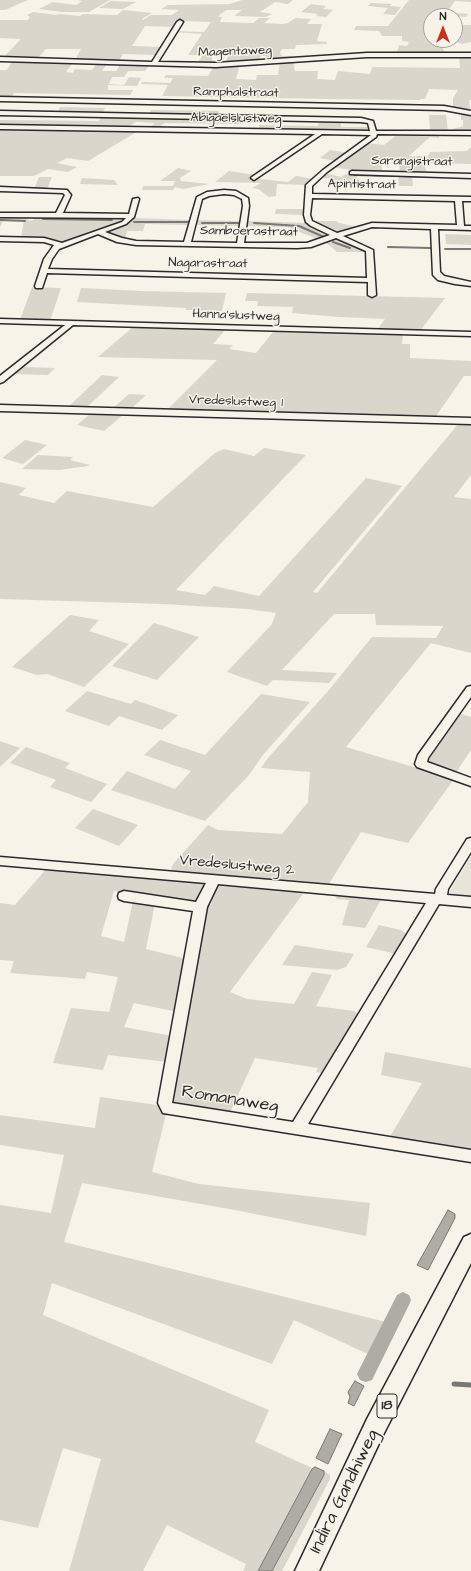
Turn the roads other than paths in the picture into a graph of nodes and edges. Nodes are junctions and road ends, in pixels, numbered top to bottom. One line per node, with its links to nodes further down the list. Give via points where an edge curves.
1 (180, 22): 4 (street)
2 (471, 55): 4 (street, Magentaweg, via 368,55 216,65)
3 (0, 59): 4 (street, Magentaweg)
4 (155, 62)
5 (0, 99): 6 (street, Ramphalstraat)
6 (274, 105): 8 (street, Ramphalstraat, via 444,108); 9 (street)
7 (0, 113): 9 (street)
8 (471, 113)
9 (271, 118): 12 (street, via 367,121 371,122)
10 (0, 127): 11 (street, Abigaelslustweg)
11 (319, 132): 12 (street, Abigaelslustweg); 16 (street)
12 (373, 132): 13 (street, Abigaelslustweg); 18 (street, via 374,136 310,185)
13 (471, 133)
14 (352, 173): 15 (street, Sarangistraat)
15 (471, 176)
16 (254, 178)
17 (0, 189): 23 (street, via 65,191 68,195)
18 (309, 196): 20 (street, Apintistraat); 29 (street, Apintistraat, via 309,222)
19 (136, 199): 24 (street)
20 (458, 199): 21 (street, Apintistraat); 26 (street)
21 (471, 199)
22 (0, 215): 23 (street)
23 (59, 215): 24 (street)
24 (132, 216): 28 (street, via 124,222)
25 (434, 226): 26 (street, Samboerastraat); 29 (street, Samboerastraat, via 372,225); 36 (street, via 436,273 448,280)
26 (461, 227): 27 (street, Samboerastraat)
27 (471, 228)
28 (98, 232): 31 (street, Samboerastraat, via 128,242); 32 (street)
29 (336, 236): 33 (street, Samboerastraat, via 308,245); 35 (street, via 368,250)
30 (0, 239): 32 (street, via 44,240)
31 (187, 244): 33 (street, Samboerastraat); 33 (street, via 199,198 207,194 224,192 236,193 245,198)
32 (62, 245): 34 (street, via 52,252)
33 (240, 245)
34 (44, 271): 35 (street, Nagarastraat); 37 (street)
35 (371, 280): 38 (street)
36 (471, 284)
37 (39, 286)
38 (372, 295)
39 (0, 322): 40 (street, Hanna'slustweg)
40 (69, 323): 41 (street, Hanna'slustweg); 42 (street, via 69,326)
41 (471, 334)
42 (0, 380)
43 (0, 408): 44 (street, Vredeslustweg 1)
44 (471, 421)
45 (471, 689): 46 (street, via 422,758 421,764)
46 (471, 782)
47 (471, 842): 51 (street)
48 (0, 861): 49 (street, Vredeslustweg 2)
49 (214, 880): 51 (street, Vredeslustweg 2); 53 (street)
50 (124, 896): 53 (street)
51 (436, 900): 52 (street, Vredeslustweg 2); 54 (street, via 301,1122)
52 (471, 902)
53 (200, 907): 54 (street, Romanaweg, via 165,1106 171,1110)
54 (299, 1130): 55 (street, Romanaweg)
55 (471, 1156)
56 (471, 1242): 57 (main road, Indira Gandhiweg / 18, via 375,1427)
57 (307, 1571)

